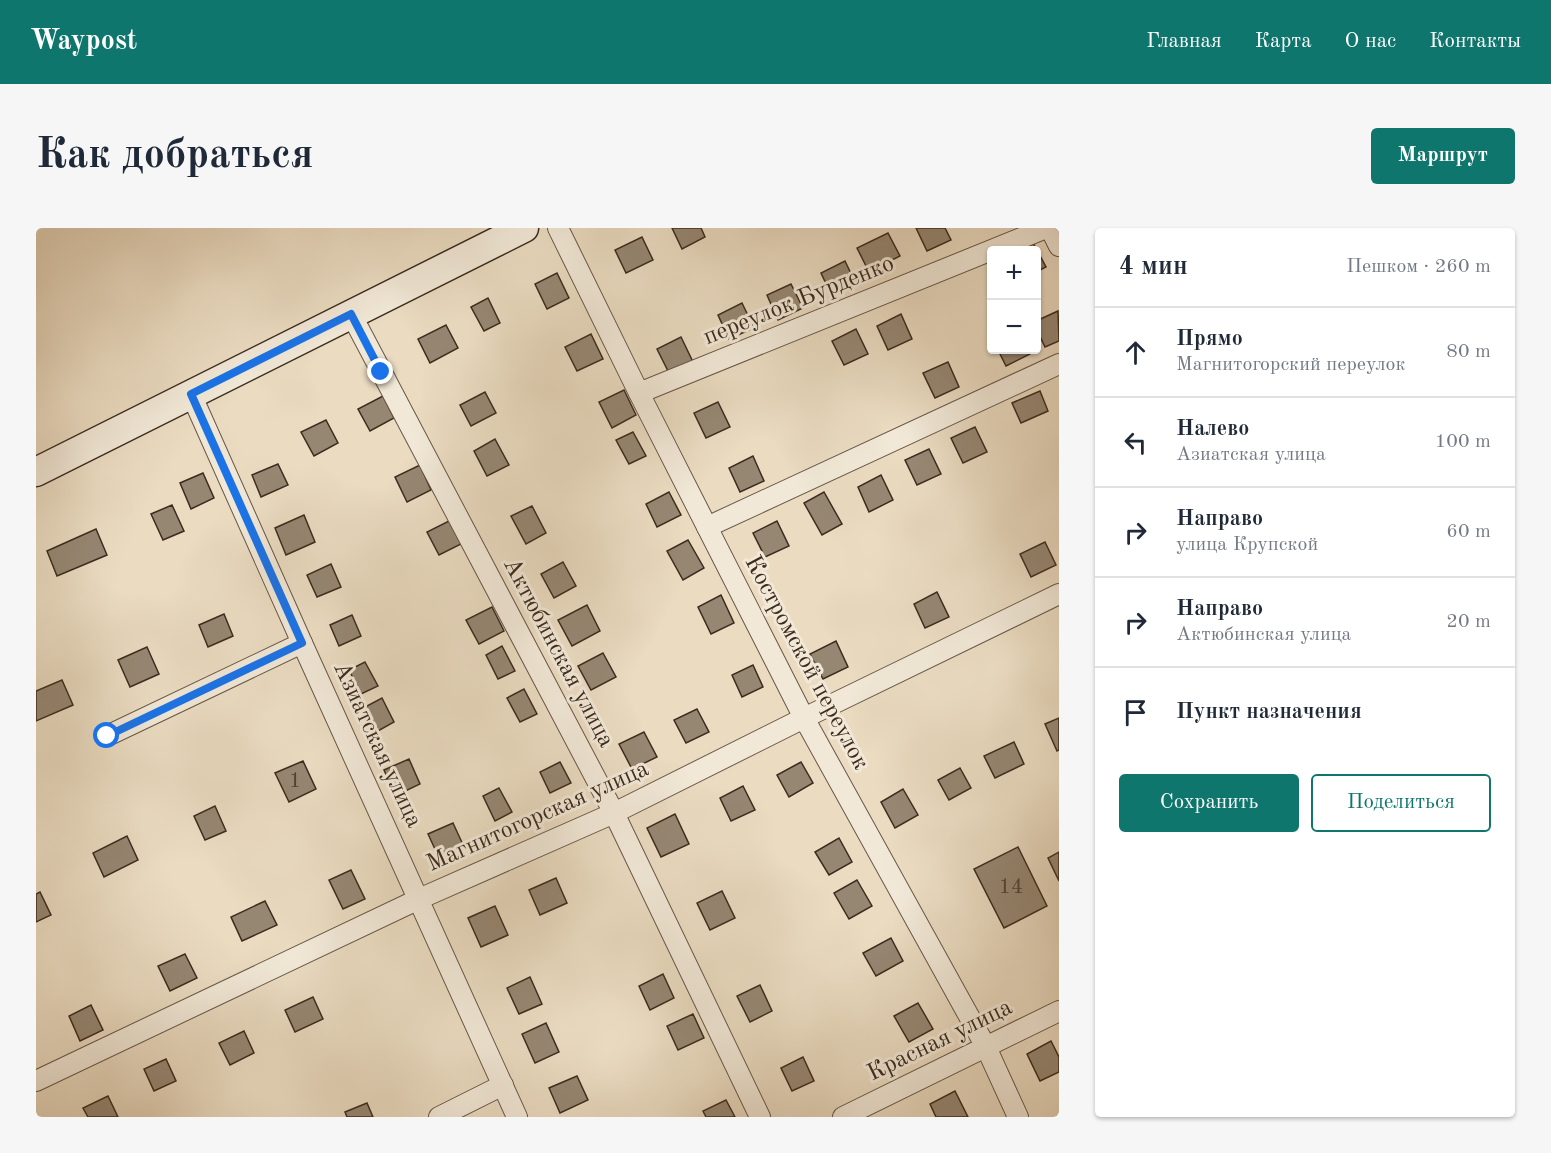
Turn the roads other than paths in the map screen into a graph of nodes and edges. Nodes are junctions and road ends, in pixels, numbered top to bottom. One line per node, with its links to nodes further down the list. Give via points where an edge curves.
1 (524, 228): 5 (street)
2 (558, 228): 7 (street, Костромской переулок)
3 (1048, 228): 4 (street); 7 (street, переулок Бурденко)
4 (1059, 246)
5 (351, 314): 8 (street); 15 (street, Актюбинская улица)
6 (1059, 364): 10 (street)
7 (639, 393): 10 (street, Костромской переулок)
8 (191, 394): 9 (street); 12 (street, Азиатская улица)
9 (36, 471)
10 (707, 527): 13 (street, Костромской переулок)
11 (1059, 594): 13 (street, Магнитогорская улица)
12 (302, 643): 14 (street); 16 (street, Азиатская улица)
13 (804, 718): 15 (street, Магнитогорская улица); 18 (street, Костромской переулок)
14 (107, 736)
15 (614, 813): 16 (street, Магнитогорская улица); 23 (street, Актюбинская улица)
16 (419, 899): 19 (street, Магнитогорская улица); 20 (street, Азиатская улица)
17 (1059, 1011): 18 (street, Красная улица)
18 (986, 1047): 24 (street, Красная улица); 25 (street, Костромской переулок)
19 (36, 1082)
20 (503, 1086): 21 (street); 22 (street, Азиатская улица)
21 (439, 1117)
22 (517, 1117)
23 (760, 1117)
24 (843, 1117)
25 (1018, 1117)

